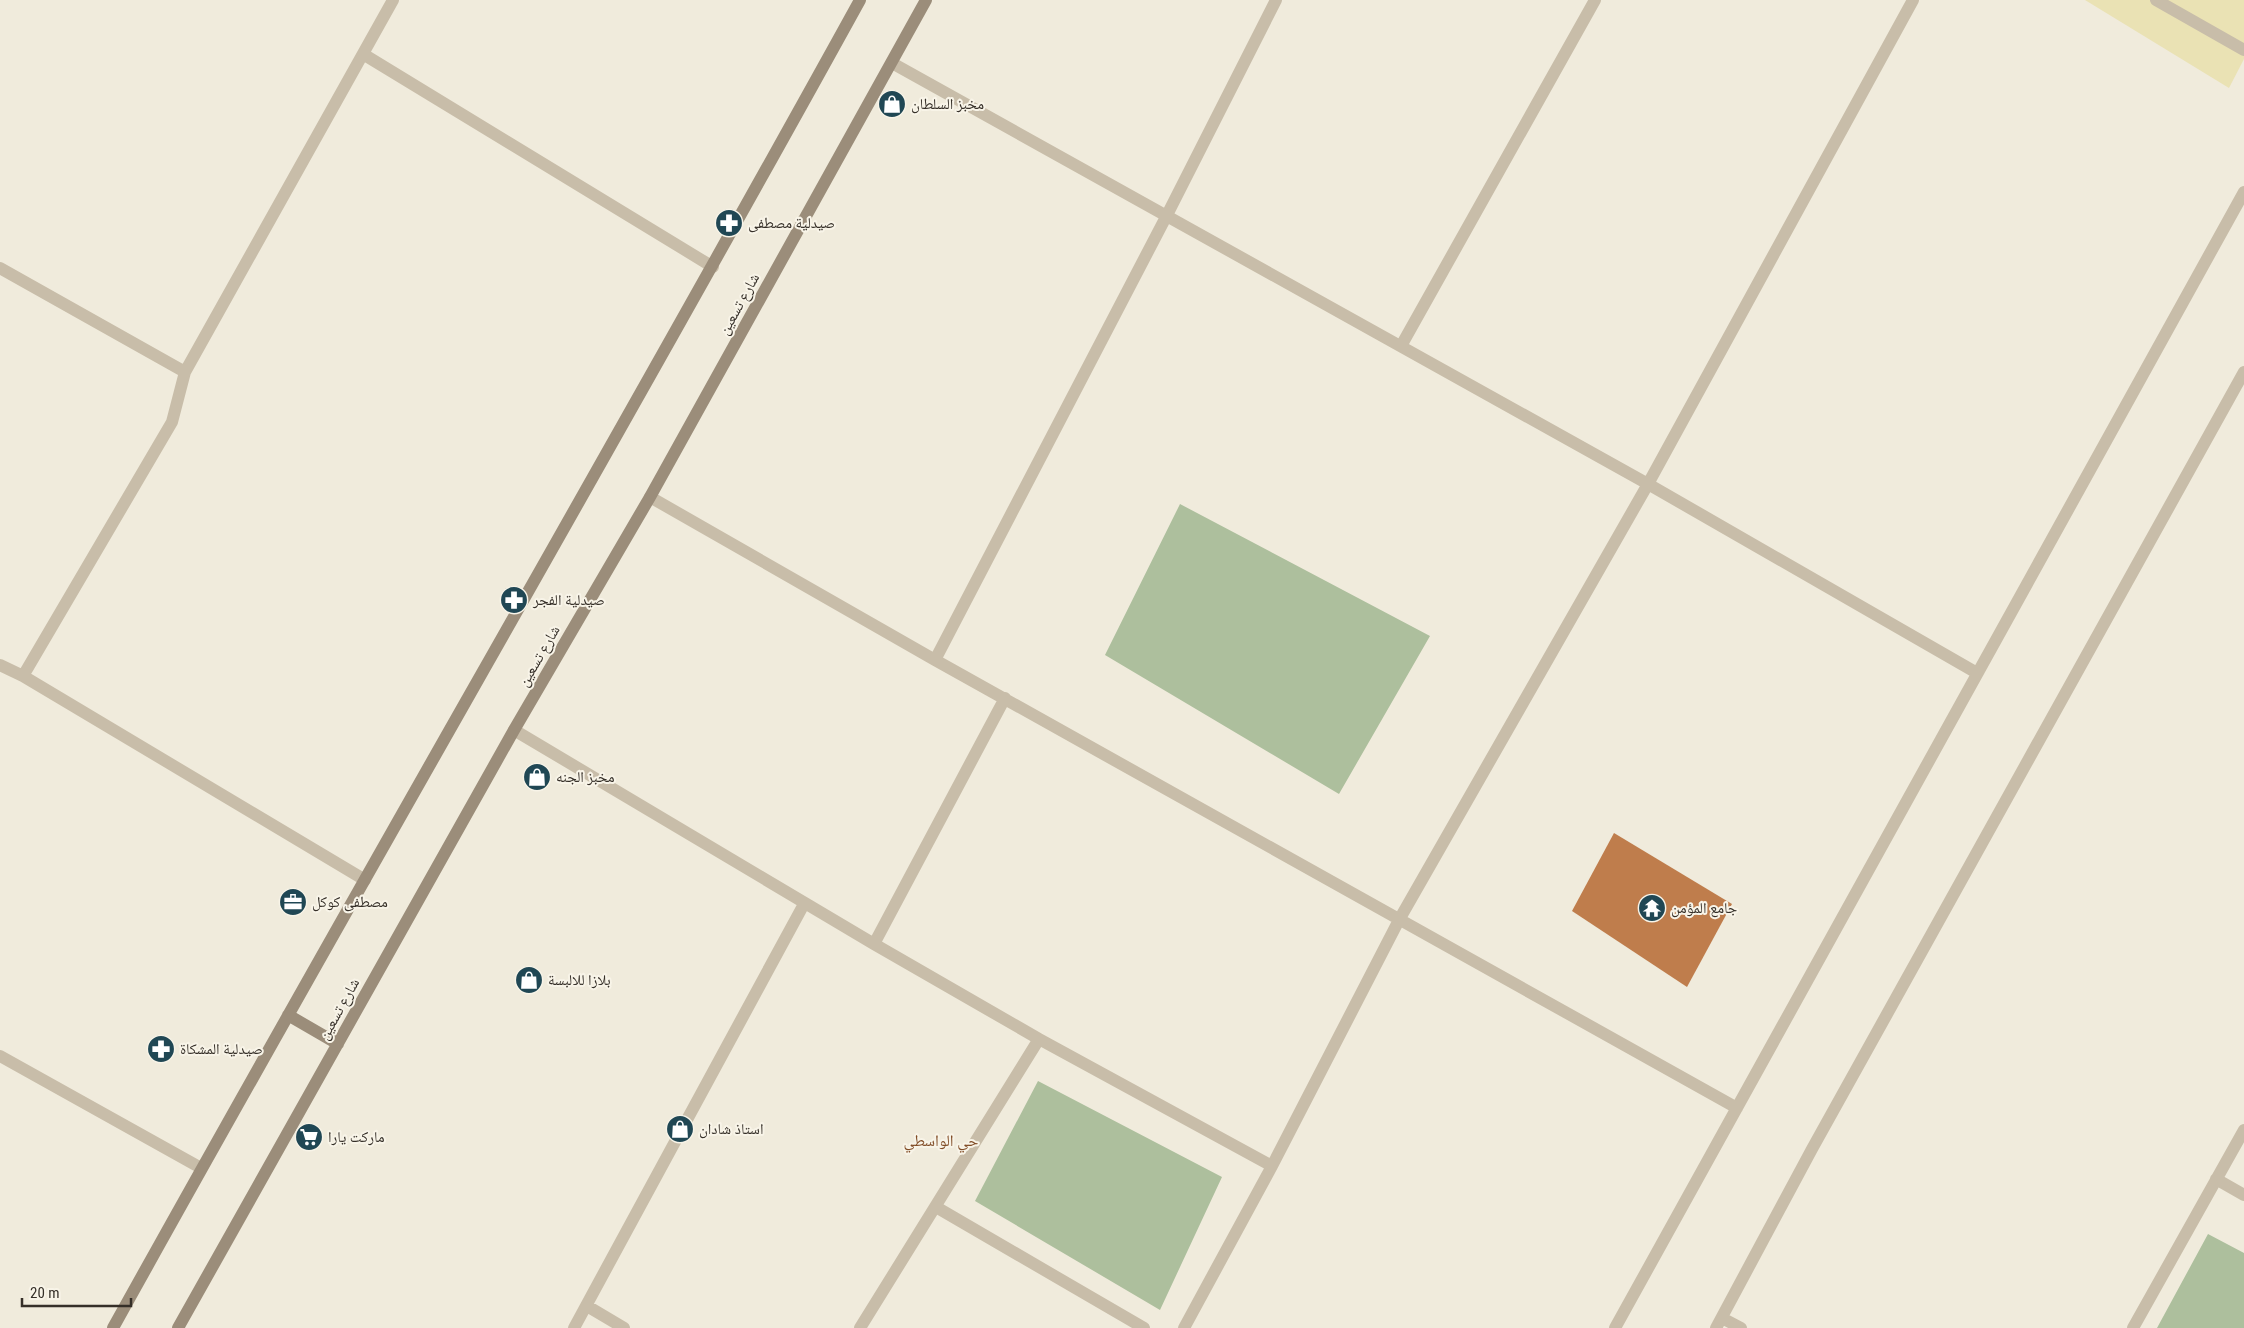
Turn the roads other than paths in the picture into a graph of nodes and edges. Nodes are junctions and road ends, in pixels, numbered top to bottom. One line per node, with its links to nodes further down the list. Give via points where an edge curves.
1 (393, 0): 9 (street)
2 (860, 0): 13 (main road)
3 (926, 0): 10 (main road, شارع تسعين)
4 (1276, 0): 12 (street)
5 (1594, 0): 15 (street)
6 (1913, 0): 19 (street)
7 (2156, 0): 8 (street)
8 (2244, 50)
9 (363, 54): 13 (street); 16 (street)
10 (892, 62): 12 (street); 20 (main road, شارع تسعين)
11 (2244, 192): 23 (street)
12 (1167, 215): 15 (street); 21 (street)
13 (712, 267): 27 (main road)
14 (0, 268): 16 (street)
15 (1402, 346): 19 (street)
16 (185, 372): 24 (street, via 172,422)
17 (2244, 372): 18 (street)
18 (2239, 391): 43 (street, via 1812,1149)
19 (1648, 484): 23 (street); 29 (street)
20 (650, 497): 21 (street); 26 (main road, شارع تسعين)
21 (935, 660): 25 (street)
22 (0, 665): 24 (street)
23 (1977, 673): 35 (street)
24 (23, 676): 27 (street)
25 (1004, 698): 29 (street); 30 (street)
26 (514, 730): 28 (street); 33 (main road, شارع تسعين)
27 (364, 880): 31 (main road)
28 (804, 904): 30 (street); 42 (street)
29 (1399, 920): 35 (street); 37 (street)
30 (874, 944): 32 (street)
31 (288, 1015): 33 (main road); 38 (main road)
32 (1039, 1039): 37 (street); 41 (street)
33 (338, 1044): 45 (main road, شارع تسعين)
34 (0, 1056): 38 (street)
35 (1737, 1108): 51 (street)
36 (2244, 1130): 39 (street)
37 (1272, 1166): 50 (street)
38 (201, 1168): 44 (main road)
39 (2216, 1179): 40 (street); 53 (street)
40 (2244, 1195)
41 (936, 1207): 48 (street); 49 (street)
42 (587, 1306): 46 (street); 47 (street)
43 (1719, 1323): 52 (street)
44 (112, 1328)
45 (178, 1328)
46 (574, 1328)
47 (624, 1328)
48 (860, 1328)
49 (1144, 1328)
50 (1184, 1328)
51 (1615, 1328)
52 (1741, 1328)
53 (2133, 1328)

